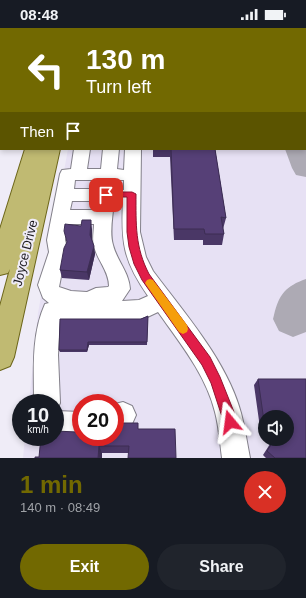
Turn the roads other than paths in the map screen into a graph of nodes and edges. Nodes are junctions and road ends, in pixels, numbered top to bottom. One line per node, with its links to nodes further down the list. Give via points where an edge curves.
1 (190, 28): 2 (lane)
2 (197, 28)
3 (34, 150): 16 (main road, Joyce Drive)
4 (51, 150): 19 (main road, Joyce Drive)
5 (82, 150): 8 (lane)
6 (111, 150): 9 (lane)
7 (133, 150): 10 (lane)
8 (78, 174): 9 (lane); 11 (lane, via 68,174)
9 (108, 174): 10 (lane); 12 (lane)
10 (132, 184): 12 (lane); 15 (lane, via 131,232)
11 (64, 195): 12 (lane); 13 (lane)
12 (106, 195): 14 (lane)
13 (60, 217): 14 (lane); 17 (lane, via 56,240 57,254 48,285 50,292 70,300 89,301 96,297 113,296 117,294 120,285)
14 (104, 217): 17 (lane, via 102,247)
15 (139, 264): 17 (lane); 18 (lane)
16 (0, 265)
17 (116, 274)
18 (162, 299): 20 (lane, via 141,310 53,311 47,335); 21 (lane, via 206,361 216,381 228,412)
19 (0, 357)
20 (47, 394)
21 (236, 458)

